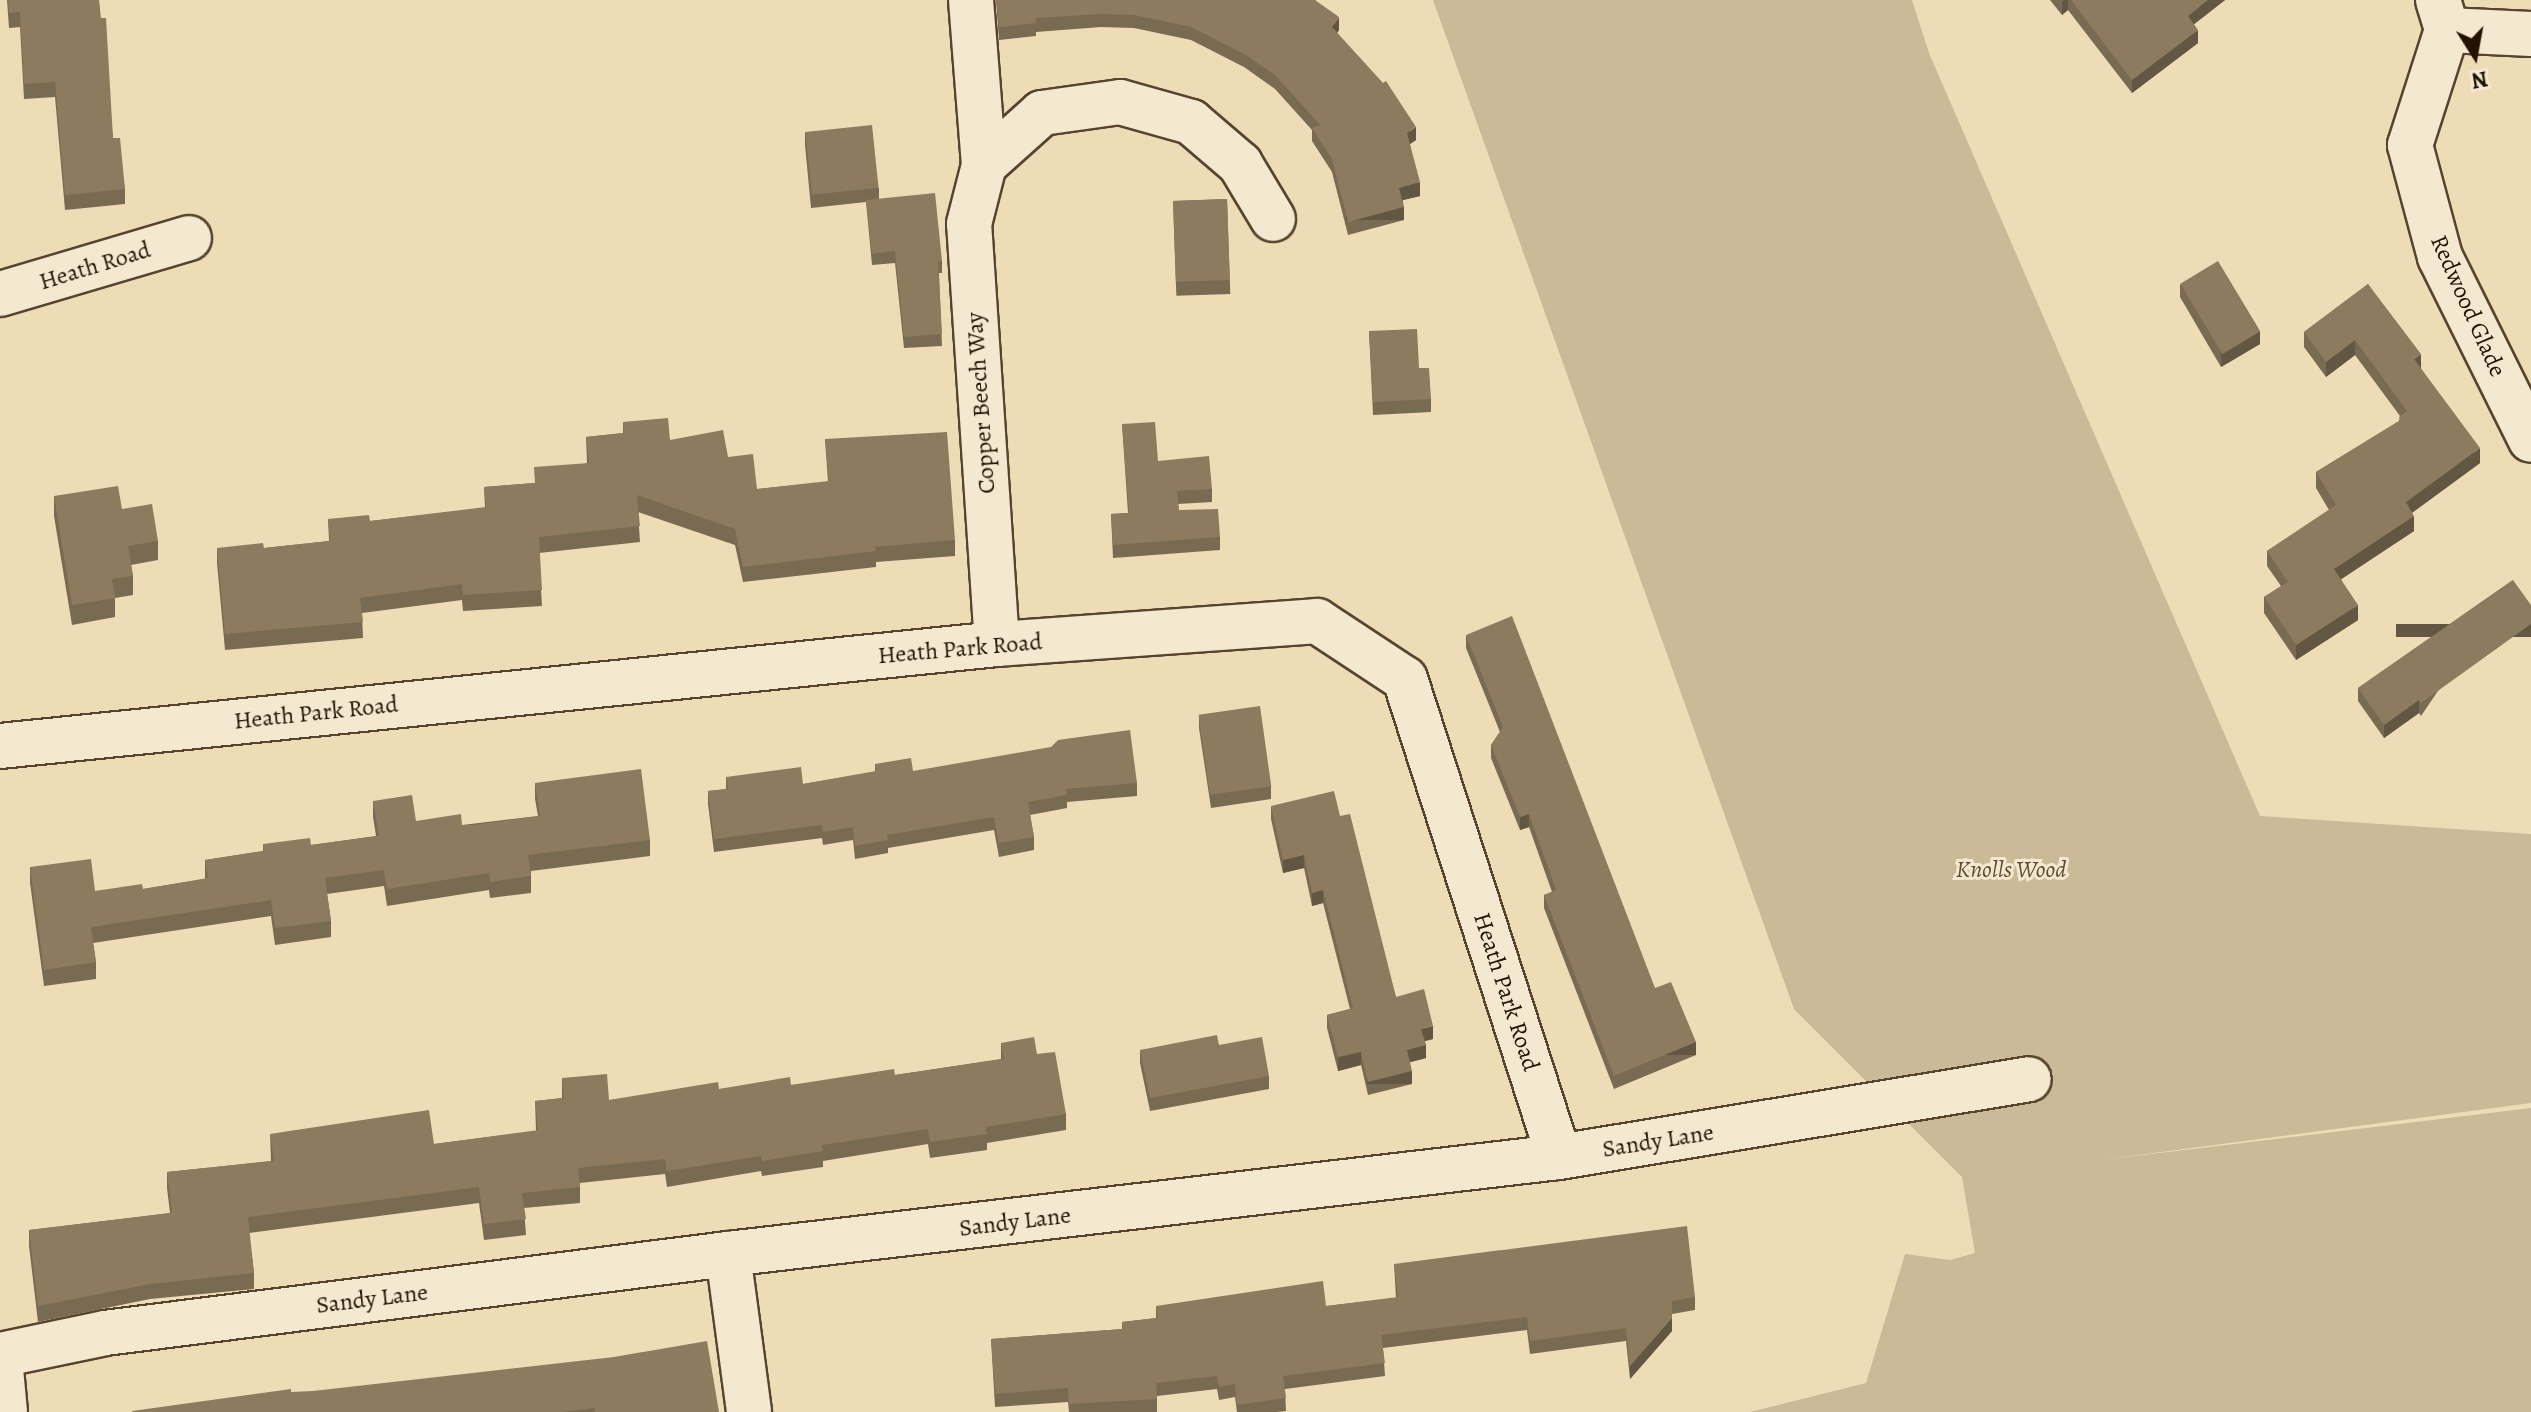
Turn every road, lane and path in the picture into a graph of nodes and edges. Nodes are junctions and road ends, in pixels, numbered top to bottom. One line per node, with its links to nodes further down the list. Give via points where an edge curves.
1 (971, 0): 4 (street, Copper Beech Way)
2 (2442, 15): 3 (street, Redwood Glade); 8 (street, Redwood Glade, via 2410,145 2440,257)
3 (2531, 34)
4 (984, 165): 5 (street, via 1042,113 1120,102 1191,122 1240,164); 9 (street, Copper Beech Way, via 969,224)
5 (1273, 219)
6 (189, 238): 7 (street, Heath Road)
7 (0, 294)
8 (2531, 440)
9 (997, 644): 10 (street, Heath Park Road); 12 (street, Heath Park Road, via 1317,621 1405,679)
10 (0, 746)
11 (2029, 1079): 12 (street, Sandy Lane)
12 (1559, 1157): 13 (street, Sandy Lane)
13 (728, 1254): 14 (street, Sandy Lane, via 105,1333); 16 (street)
14 (0, 1356): 15 (street)
15 (5, 1412)
16 (749, 1412)

